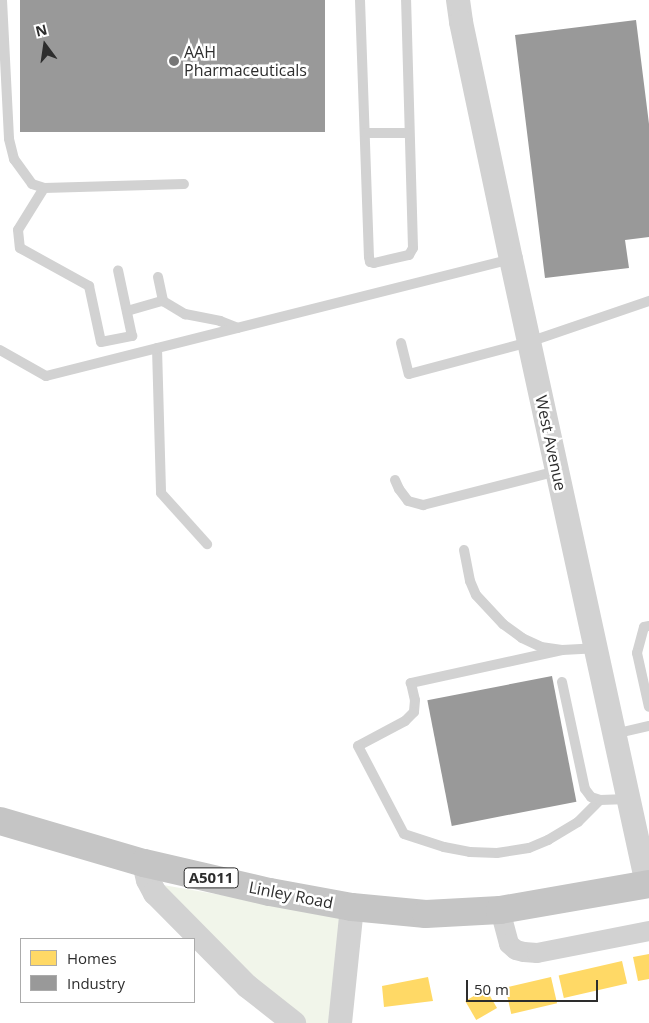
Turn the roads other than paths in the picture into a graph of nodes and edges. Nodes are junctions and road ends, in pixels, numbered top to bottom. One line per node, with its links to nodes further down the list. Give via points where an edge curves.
1 (2, 0): 8 (lane, via 9,139 21,171 32,184)
2 (360, 0): 5 (lane)
3 (406, 0): 6 (lane)
4 (458, 0): 9 (street, West Avenue)
5 (365, 133): 6 (lane); 6 (lane, via 369,257 374,263 412,252)
6 (409, 133)
7 (184, 184): 8 (lane)
8 (44, 188): 14 (lane, via 18,230 20,248 89,286 101,342 132,336)
9 (511, 259): 15 (lane); 16 (street, West Avenue)
10 (118, 270): 14 (lane)
11 (158, 277): 12 (lane)
12 (164, 301): 14 (lane); 15 (lane, via 184,314)
13 (649, 301): 16 (lane)
14 (127, 311)
15 (238, 328): 18 (lane)
16 (529, 342): 17 (lane, via 409,374); 20 (street, West Avenue)
17 (401, 343)
18 (157, 348): 19 (lane, via 46,376); 22 (lane, via 161,493)
19 (0, 350)
20 (557, 471): 21 (lane, via 423,505 408,501); 25 (street, West Avenue)
21 (395, 480)
22 (207, 544)
23 (464, 550): 26 (lane, via 476,595 503,624 541,647)
24 (649, 626): 28 (lane, via 644,627 637,653)
25 (595, 648): 26 (lane); 30 (street, West Avenue)
26 (562, 650): 32 (lane, via 411,683 414,712 405,721 358,746 404,834 444,847 497,853 529,848 578,822)
27 (562, 682): 32 (lane, via 585,788 590,797)
28 (649, 707)
29 (649, 726): 30 (lane)
30 (614, 734): 31 (street, West Avenue)
31 (628, 799): 32 (lane); 35 (street, West Avenue)
32 (600, 800)
33 (0, 821): 34 (main road, Linley Road / A5011)
34 (144, 863): 36 (main road, Linley Road / A5011); 39 (street, via 155,893 247,986)
35 (648, 884): 37 (main road, Linley Road / A5011)
36 (352, 907): 37 (main road, Linley Road / A5011, via 426,914); 40 (street)
37 (500, 910): 38 (street, via 509,944 524,952)
38 (649, 930)
39 (294, 1023)
40 (340, 1023)

